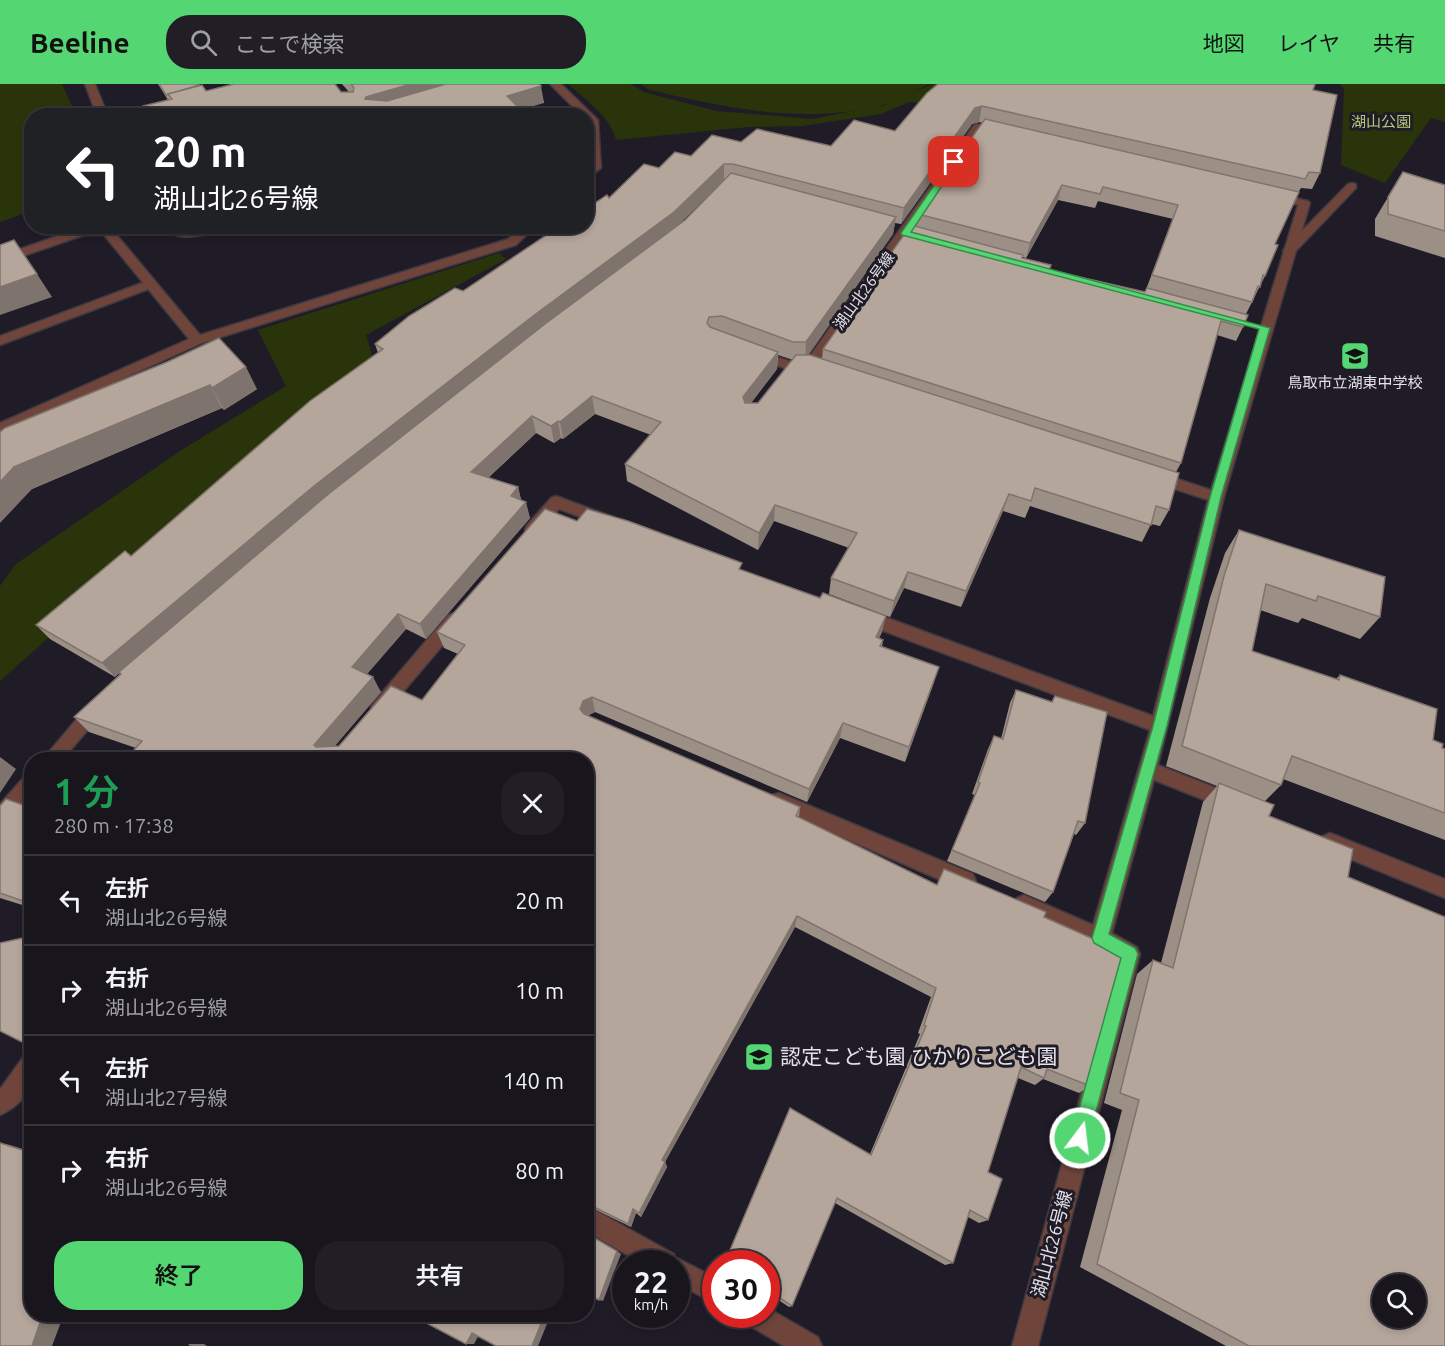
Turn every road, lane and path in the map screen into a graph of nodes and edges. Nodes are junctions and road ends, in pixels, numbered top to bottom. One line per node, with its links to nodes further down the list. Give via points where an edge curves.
1 (90, 84): 4 (street)
2 (555, 84): 6 (street)
3 (180, 104): 5 (street)
4 (100, 108)
5 (165, 108)
6 (579, 108)
7 (1013, 135): 21 (street, 湖山北26号線, via 978,127)
8 (594, 144): 9 (street)
9 (594, 169)
10 (1352, 186): 15 (street)
11 (1258, 192): 15 (street, via 1304,203)
12 (75, 234): 16 (street)
13 (108, 234): 17 (street)
14 (521, 234): 18 (street, via 512,242)
15 (1289, 251): 25 (street, via 1259,326)
16 (0, 260)
17 (150, 284): 18 (street); 19 (street)
18 (197, 340): 23 (street)
19 (0, 341)
20 (737, 347): 21 (street, via 787,370)
21 (810, 366): 22 (street)
22 (833, 373)
23 (0, 429)
24 (1137, 471): 25 (street)
25 (1216, 497): 32 (street)
26 (623, 527): 27 (street, via 556,502)
27 (525, 538)
28 (465, 609): 31 (street)
29 (847, 610): 32 (street)
30 (104, 699): 33 (street)
31 (366, 724)
32 (1160, 726): 34 (street)
33 (58, 752)
34 (1147, 769): 37 (street); 43 (street)
35 (24, 791): 38 (street)
36 (759, 793): 40 (street)
37 (1247, 809)
38 (0, 818)
39 (1313, 836): 41 (street)
40 (979, 886)
41 (1445, 889)
42 (1012, 900): 43 (street)
43 (1100, 938): 50 (street, 湖山北26号線, via 1130,954)
44 (24, 1076): 45 (street)
45 (0, 1104)
46 (594, 1222): 47 (street)
47 (643, 1250)
48 (778, 1328): 49 (street)
49 (809, 1346)
50 (1025, 1346)

